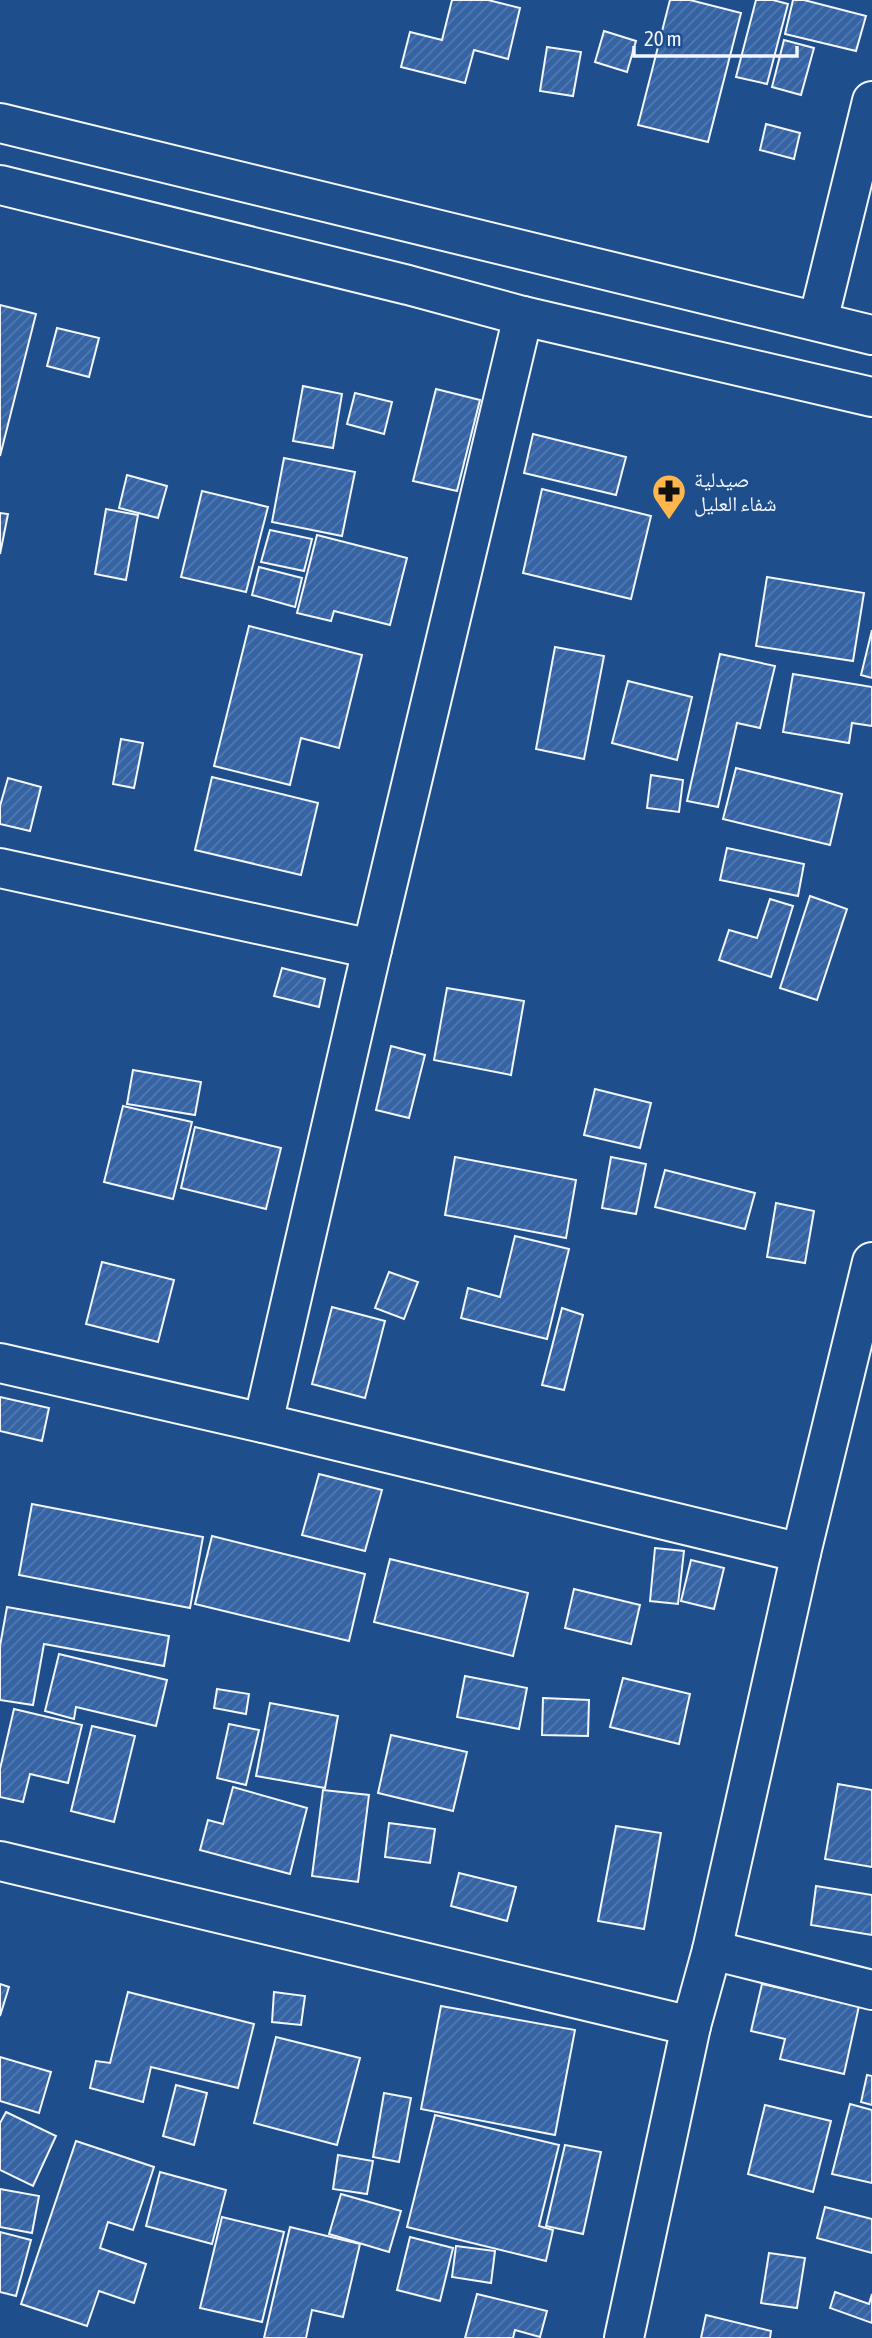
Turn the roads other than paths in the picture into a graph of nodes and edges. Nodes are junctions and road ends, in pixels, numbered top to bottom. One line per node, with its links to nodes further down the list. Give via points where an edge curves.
1 (872, 101): 5 (street)
2 (0, 123): 5 (street)
3 (0, 185): 4 (street)
4 (523, 316): 7 (street); 9 (street)
5 (818, 321): 6 (street)
6 (872, 335)
7 (872, 397)
8 (0, 868): 9 (street)
9 (372, 949): 12 (street)
10 (872, 1262): 13 (street)
11 (0, 1363): 12 (street)
12 (263, 1423): 13 (street)
13 (801, 1553): 15 (street)
14 (0, 1861): 17 (street)
15 (712, 1950): 16 (street); 17 (street)
16 (872, 1990)
17 (691, 2026): 18 (street)
18 (624, 2338)

